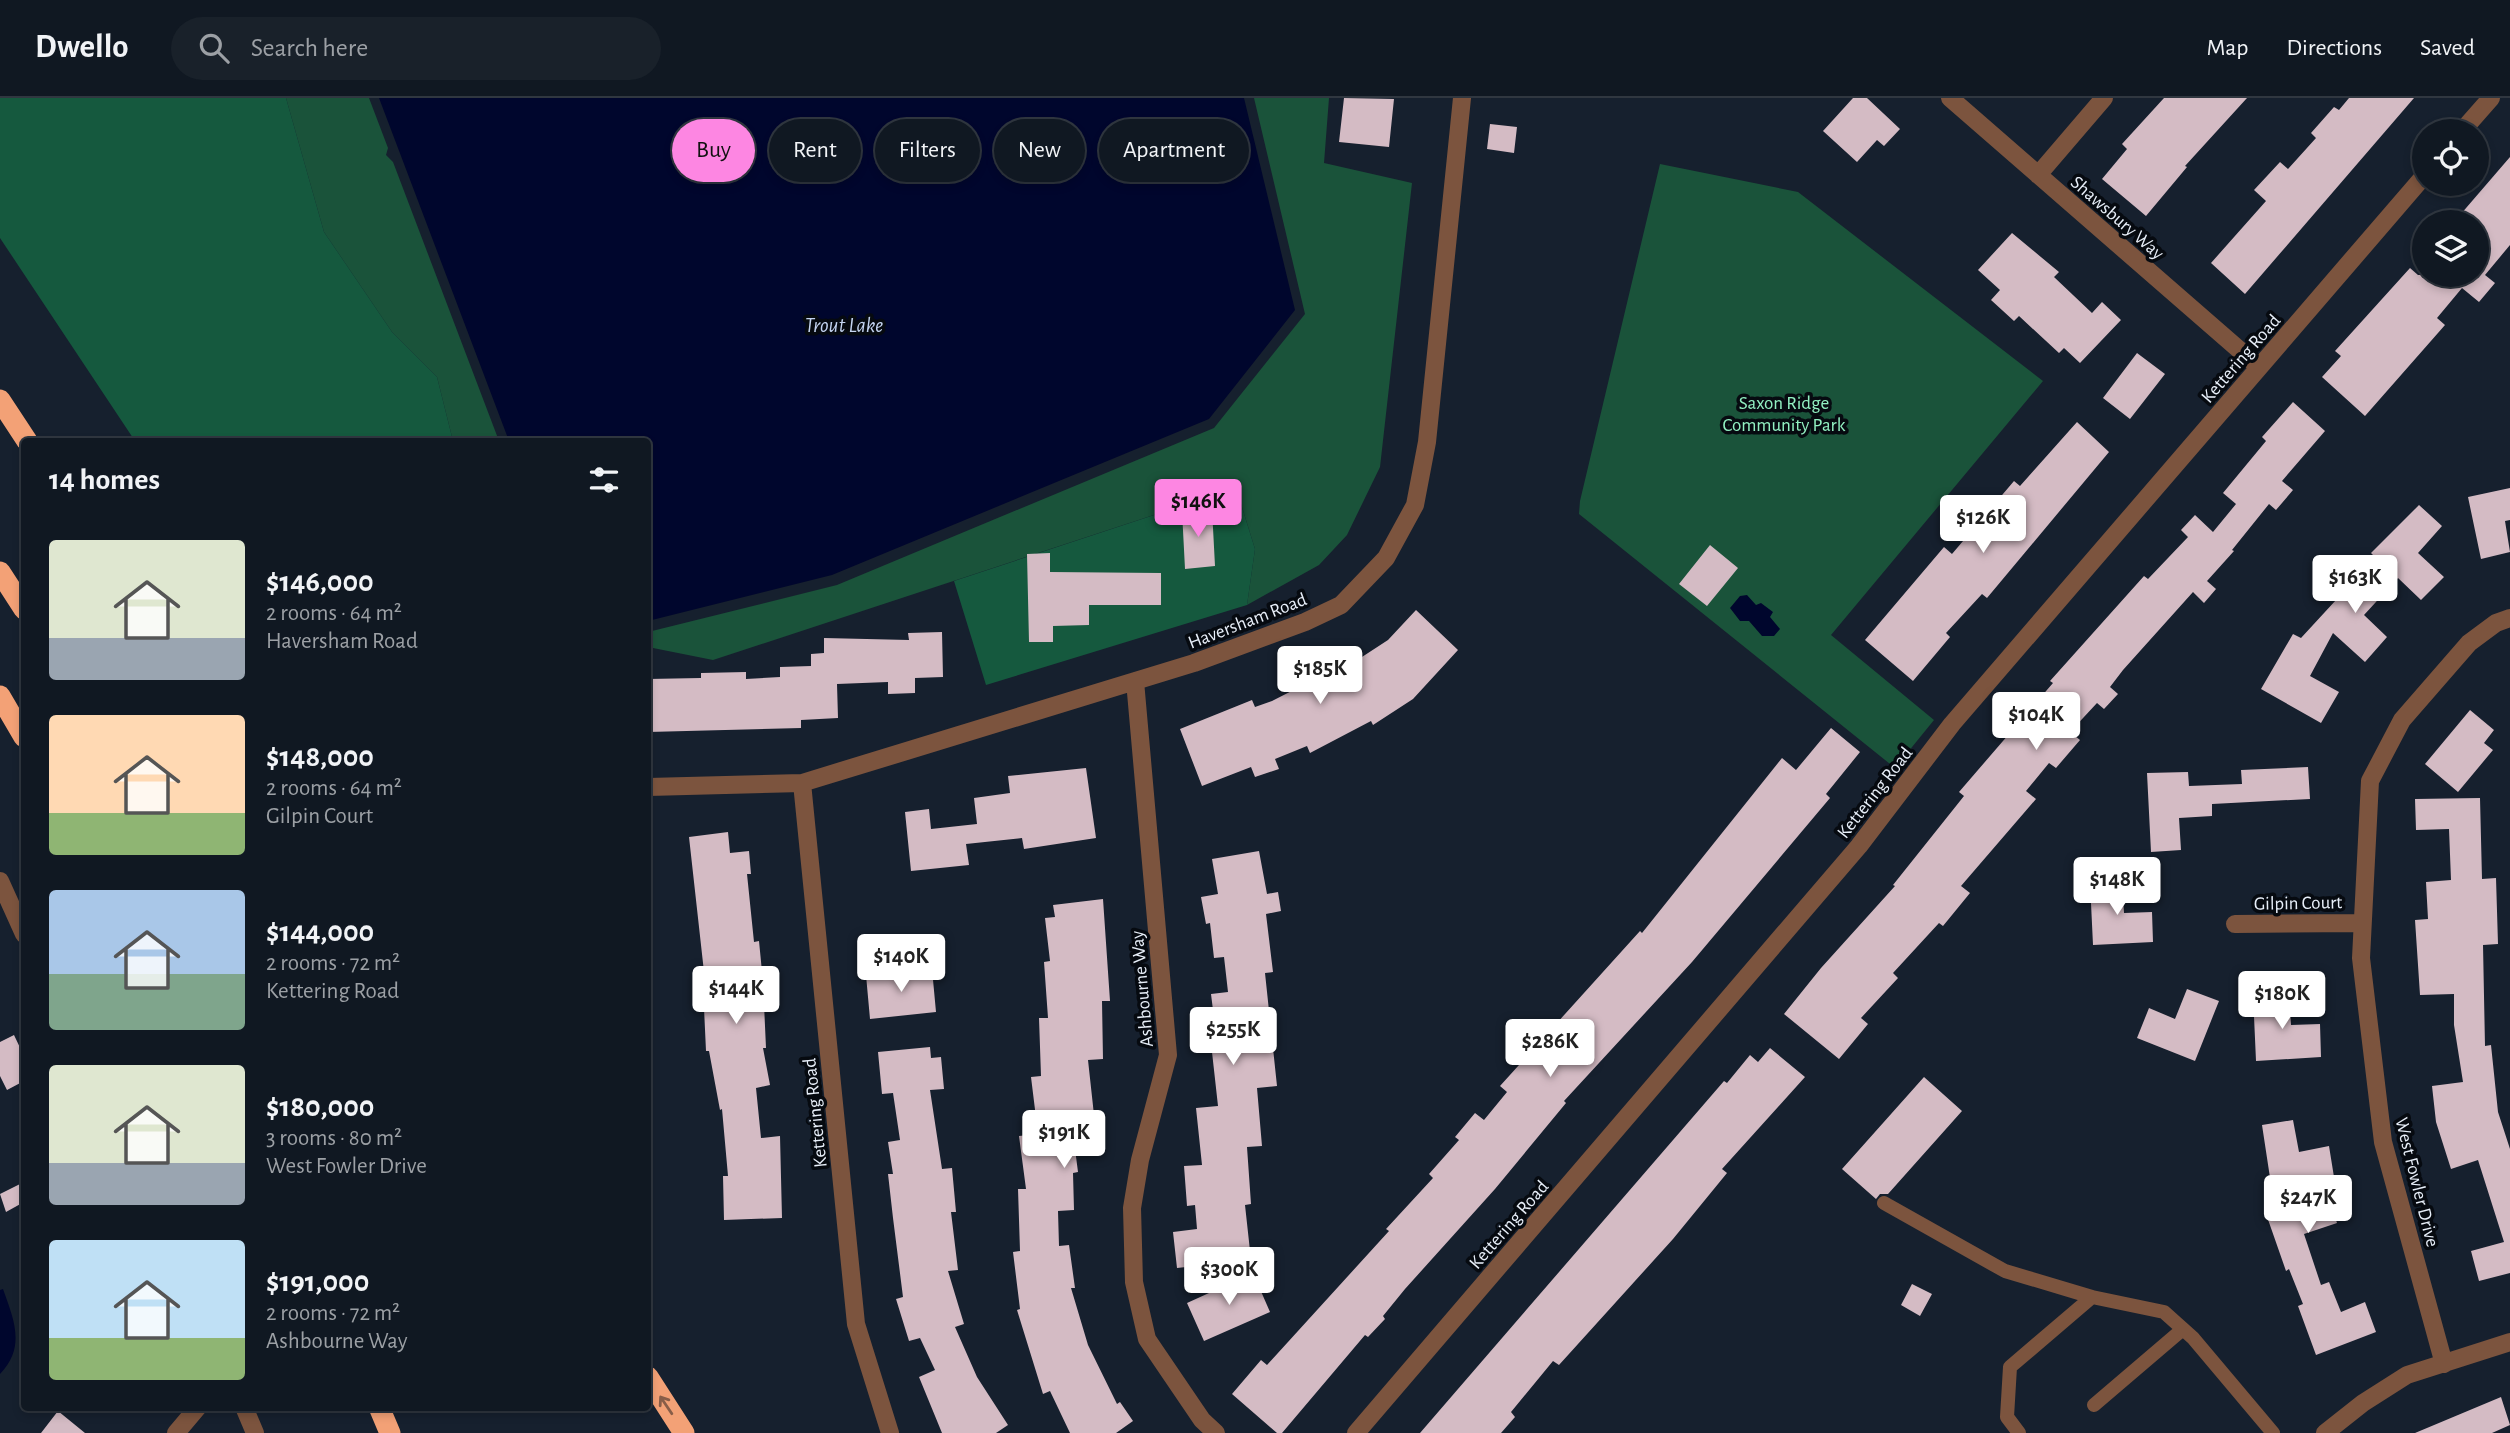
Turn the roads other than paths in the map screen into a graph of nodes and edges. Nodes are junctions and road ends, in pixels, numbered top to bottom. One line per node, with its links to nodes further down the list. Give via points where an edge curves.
1 (1462, 98): 14 (street, Haversham Road, via 1427,442 1415,505 1402,534 1386,558 1341,604 1305,622)
2 (1950, 98): 6 (street, Shawsbury Way)
3 (2104, 98): 6 (street)
4 (2491, 98): 5 (street)
5 (2473, 119)
6 (2038, 175): 8 (street, Shawsbury Way)
7 (2412, 190): 8 (street, Kettering Road)
8 (2259, 367): 37 (street, Kettering Road, via 1952,724 1859,846)
9 (0, 400): 10 (highway)
10 (25, 438)
11 (0, 572): 12 (highway)
12 (21, 604)
13 (2510, 618): 20 (street, West Fowler Drive, via 2496,622 2469,643 2402,720 2370,781)
14 (1135, 681): 17 (street, Haversham Road); 36 (street, Ashbourne Way, via 1168,1055 1132,1208 1134,1282 1147,1339 1202,1420)
15 (0, 695): 16 (highway)
16 (21, 732)
17 (802, 783): 18 (street, Haversham Road); 35 (street, Kettering Road, via 856,1324)
18 (651, 787)
19 (0, 881): 22 (street)
20 (2362, 923): 21 (street, Gilpin Court); 27 (street, West Fowler Drive, via 2361,958 2383,1142)
21 (2235, 924)
22 (21, 927)
23 (1884, 1203): 24 (lane, via 2005,1271)
24 (2092, 1297): 25 (lane, via 2164,1312); 38 (lane, via 2010,1367 2007,1417)
25 (2183, 1329): 29 (lane); 39 (lane)
26 (2510, 1342): 27 (street)
27 (2444, 1364): 40 (street, via 2407,1375)
28 (651, 1382): 34 (highway, one-way to 28)
29 (2094, 1405)
30 (195, 1411): 32 (street)
31 (246, 1411): 33 (street)
32 (176, 1433)
33 (255, 1433)
34 (684, 1433)
35 (890, 1433)
36 (1216, 1433)
37 (1356, 1433)
38 (2019, 1433)
39 (2273, 1433)
40 (2325, 1433)

